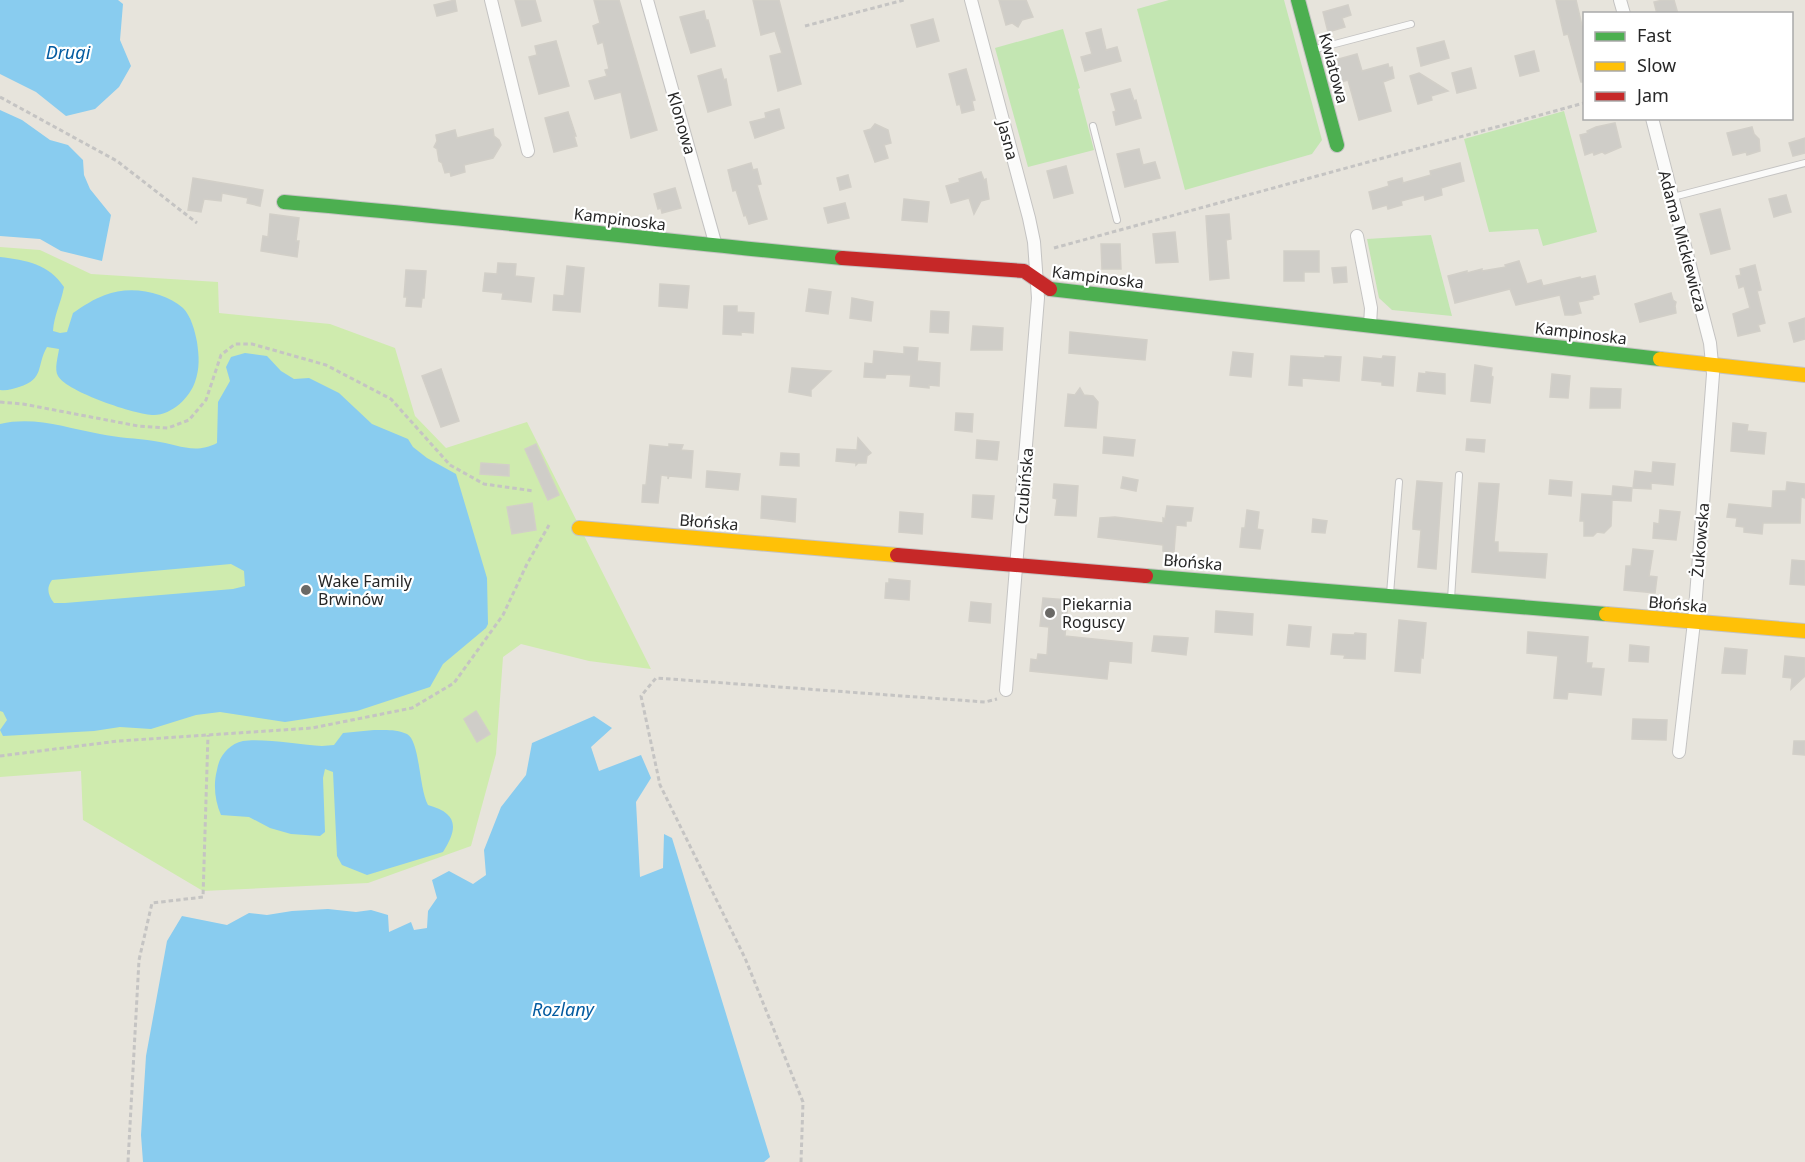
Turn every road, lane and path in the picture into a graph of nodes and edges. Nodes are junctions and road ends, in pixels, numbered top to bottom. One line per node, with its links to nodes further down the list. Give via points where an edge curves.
1 (491, 0): 14 (street)
2 (647, 0): 21 (street, Klonowa)
3 (904, 0): 7 (path)
4 (971, 0): 23 (street, Jasna, via 1029,218)
5 (1298, 0): 8 (street, Kwiatowa)
6 (1411, 24): 8 (lane)
7 (805, 26)
8 (1312, 51): 13 (street, Kwiatowa)
9 (0, 98): 19 (path, via 117,160)
10 (1583, 103): 22 (path)
11 (1653, 120): 16 (street, Adama Mickiewicza)
12 (1093, 126): 18 (lane)
13 (1337, 146)
14 (528, 151)
15 (1805, 163): 16 (lane)
16 (1672, 197): 25 (street, Adama Mickiewicza)
17 (284, 202): 21 (street, Kampinoska, via 438,214)
18 (1117, 220)
19 (196, 223)
20 (1357, 236): 24 (street, via 1371,308)
21 (716, 246): 23 (street, Kampinoska, via 1024,271)
22 (1054, 248)
23 (1037, 281): 24 (street, Kampinoska, via 1048,289); 33 (street, Czubińska, via 1038,315)
24 (1370, 325): 25 (street, Kampinoska)
25 (1713, 364): 26 (street, Kampinoska); 36 (street, Żukowska)
26 (1805, 375)
27 (0, 402): 30 (path, via 168,428 189,420 206,400 221,355 235,344 252,344 326,365 391,399 450,465 484,484)
28 (1459, 475): 35 (lane)
29 (1399, 482): 34 (lane)
30 (534, 491)
31 (549, 525): 39 (path, via 526,564 504,615 454,683 412,708 312,728)
32 (579, 528): 33 (street, Błońska)
33 (1017, 565): 34 (street, Błońska); 38 (street, Czubińska)
34 (1390, 595): 35 (street, Błońska)
35 (1451, 600): 36 (street, Błońska)
36 (1694, 622): 37 (street, Błońska); 40 (street, Żukowska)
37 (1805, 631)
38 (1006, 690): 43 (path, via 1002,698 985,702 656,678 641,696 660,785 745,958 803,1102)
39 (208, 735): 41 (path, via 118,741); 42 (path, via 203,897 152,903 139,960)
40 (1679, 752)
41 (0, 756)
42 (128, 1162)
43 (801, 1162)

